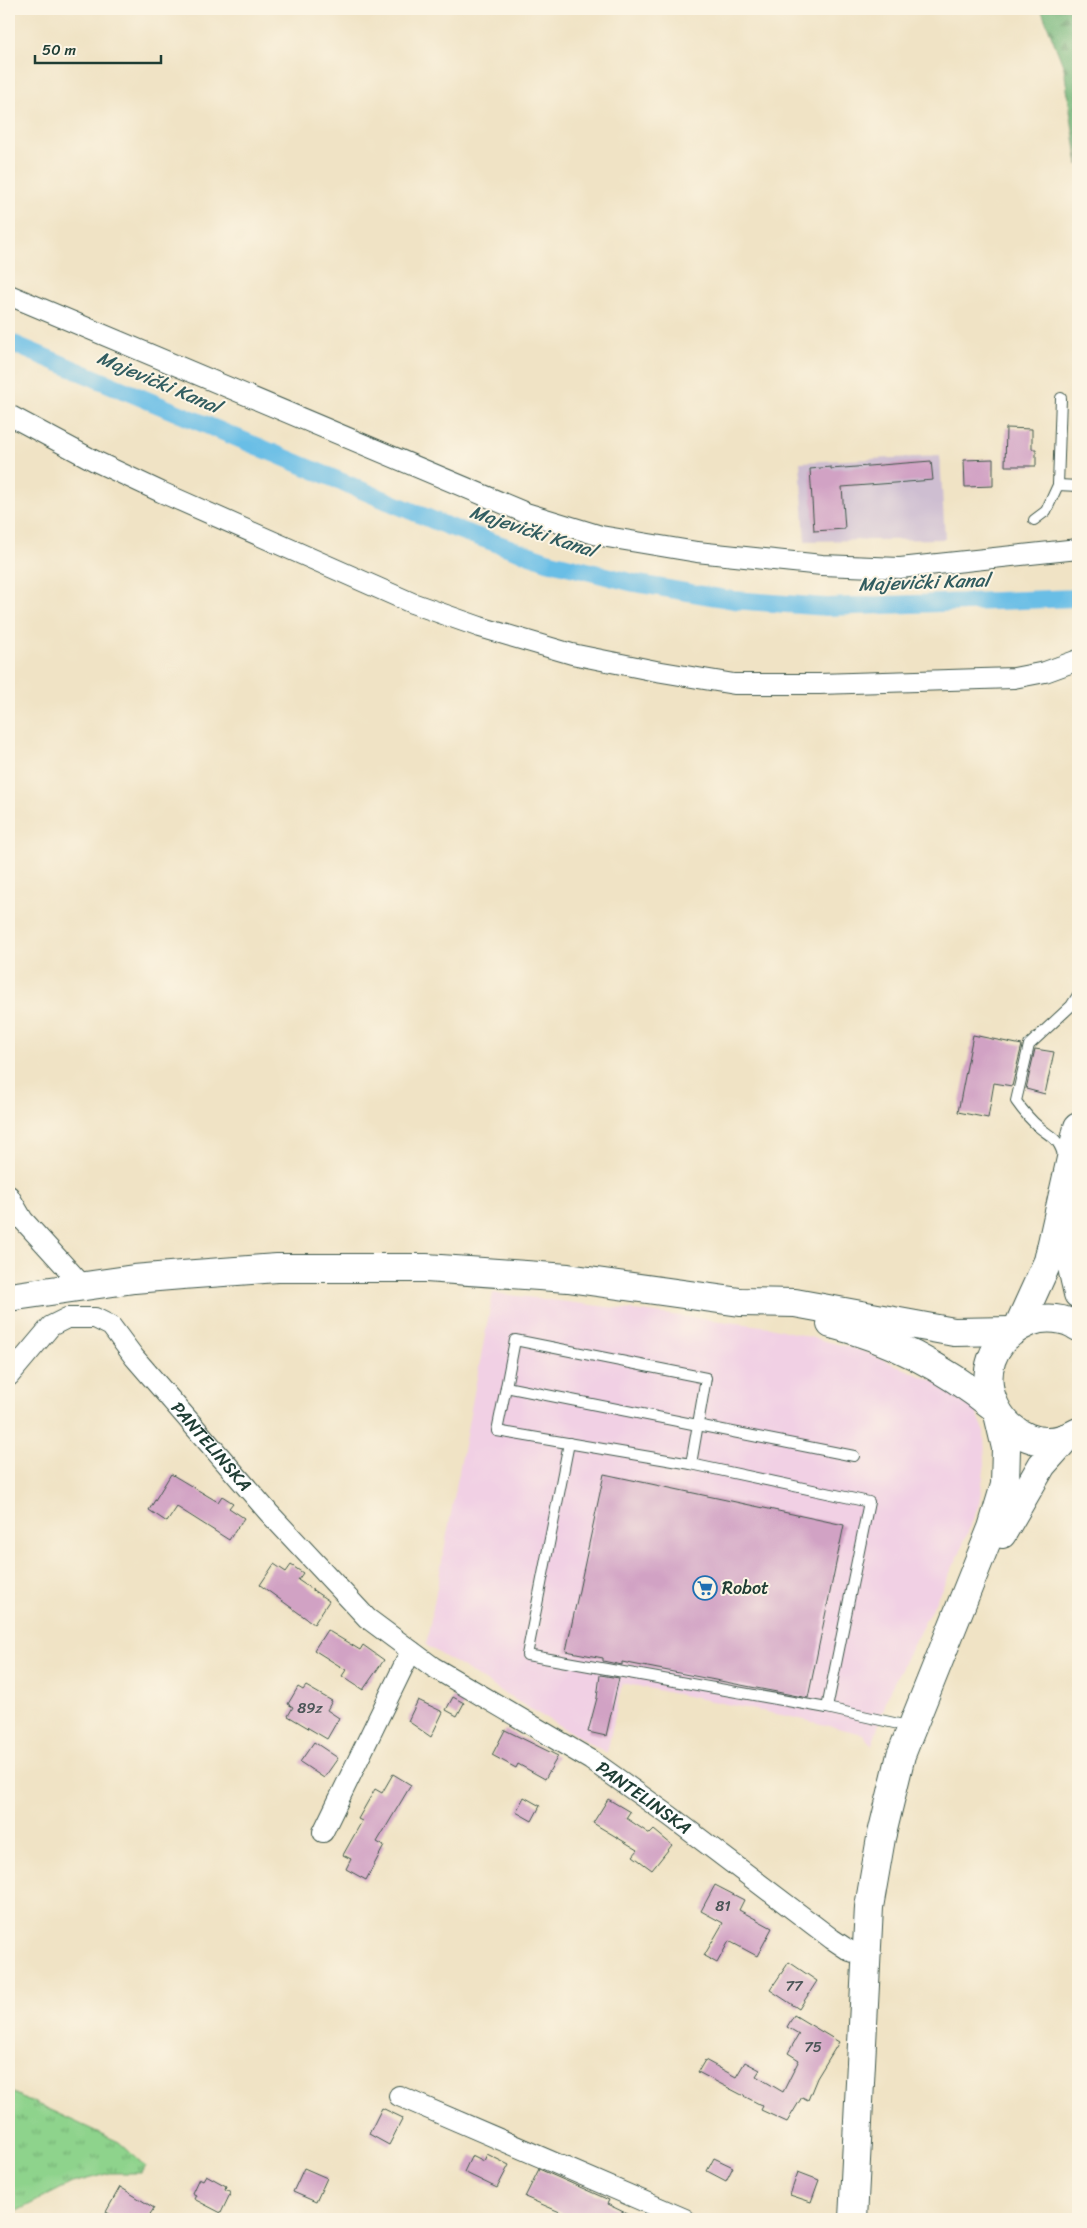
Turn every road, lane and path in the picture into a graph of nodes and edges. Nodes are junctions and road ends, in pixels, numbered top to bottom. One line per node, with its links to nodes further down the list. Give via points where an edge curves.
1 (9, 295): 7 (street, via 526,513 601,536 696,552 822,565 900,568)
2 (1061, 398): 4 (lane)
3 (9, 415): 8 (street, via 161,492 412,603 572,654 744,684 1014,678 1045,672)
4 (1058, 485): 5 (lane); 6 (lane, via 1046,511)
5 (1078, 486)
6 (1034, 520)
7 (1078, 548)
8 (1078, 660)
9 (1078, 995): 12 (lane, via 1029,1045 1016,1101 1025,1114 1054,1137)
10 (1078, 1127): 12 (main road)
11 (1078, 1139): 16 (main road, via 1073,1272)
12 (1069, 1173): 20 (main road, via 1048,1262)
13 (9, 1196): 14 (street)
14 (16, 1224): 15 (street)
15 (83, 1286): 17 (main road); 18 (main road, via 134,1278 277,1268 375,1266 568,1278)
16 (1078, 1294)
17 (9, 1297)
18 (740, 1302): 20 (main road, via 795,1303 954,1332); 23 (main road, via 841,1326 891,1345 931,1363 964,1383)
19 (1078, 1327): 20 (main road, via 1056,1319 1036,1320)
20 (1015, 1329): 23 (main road, via 1000,1343 990,1366 989,1392)
21 (9, 1376): 30 (street, PANTELINSKA, via 46,1331 67,1318 95,1318 111,1326 269,1513 367,1618)
22 (506, 1388): 24 (lane); 24 (lane, via 515,1340 706,1378); 26 (lane, via 497,1431)
23 (996, 1411): 25 (main road, via 1012,1428 1029,1437 1048,1440); 29 (main road, via 1006,1448 1005,1486)
24 (698, 1424): 27 (lane); 28 (lane)
25 (1073, 1435): 29 (main road, via 1042,1465)
26 (569, 1443): 28 (lane); 31 (lane, via 526,1655)
27 (854, 1456)
28 (691, 1464): 31 (lane, via 869,1502)
29 (955, 1621): 32 (main road)
30 (411, 1651): 33 (street); 34 (street, PANTELINSKA, via 591,1760 832,1939 850,1951)
31 (827, 1708): 32 (lane)
32 (912, 1727): 34 (main road, via 892,1786 880,1838 869,1907)
33 (323, 1832)
34 (866, 1956): 37 (main road)
35 (399, 2096): 36 (street)
36 (685, 2219)
37 (853, 2219)

